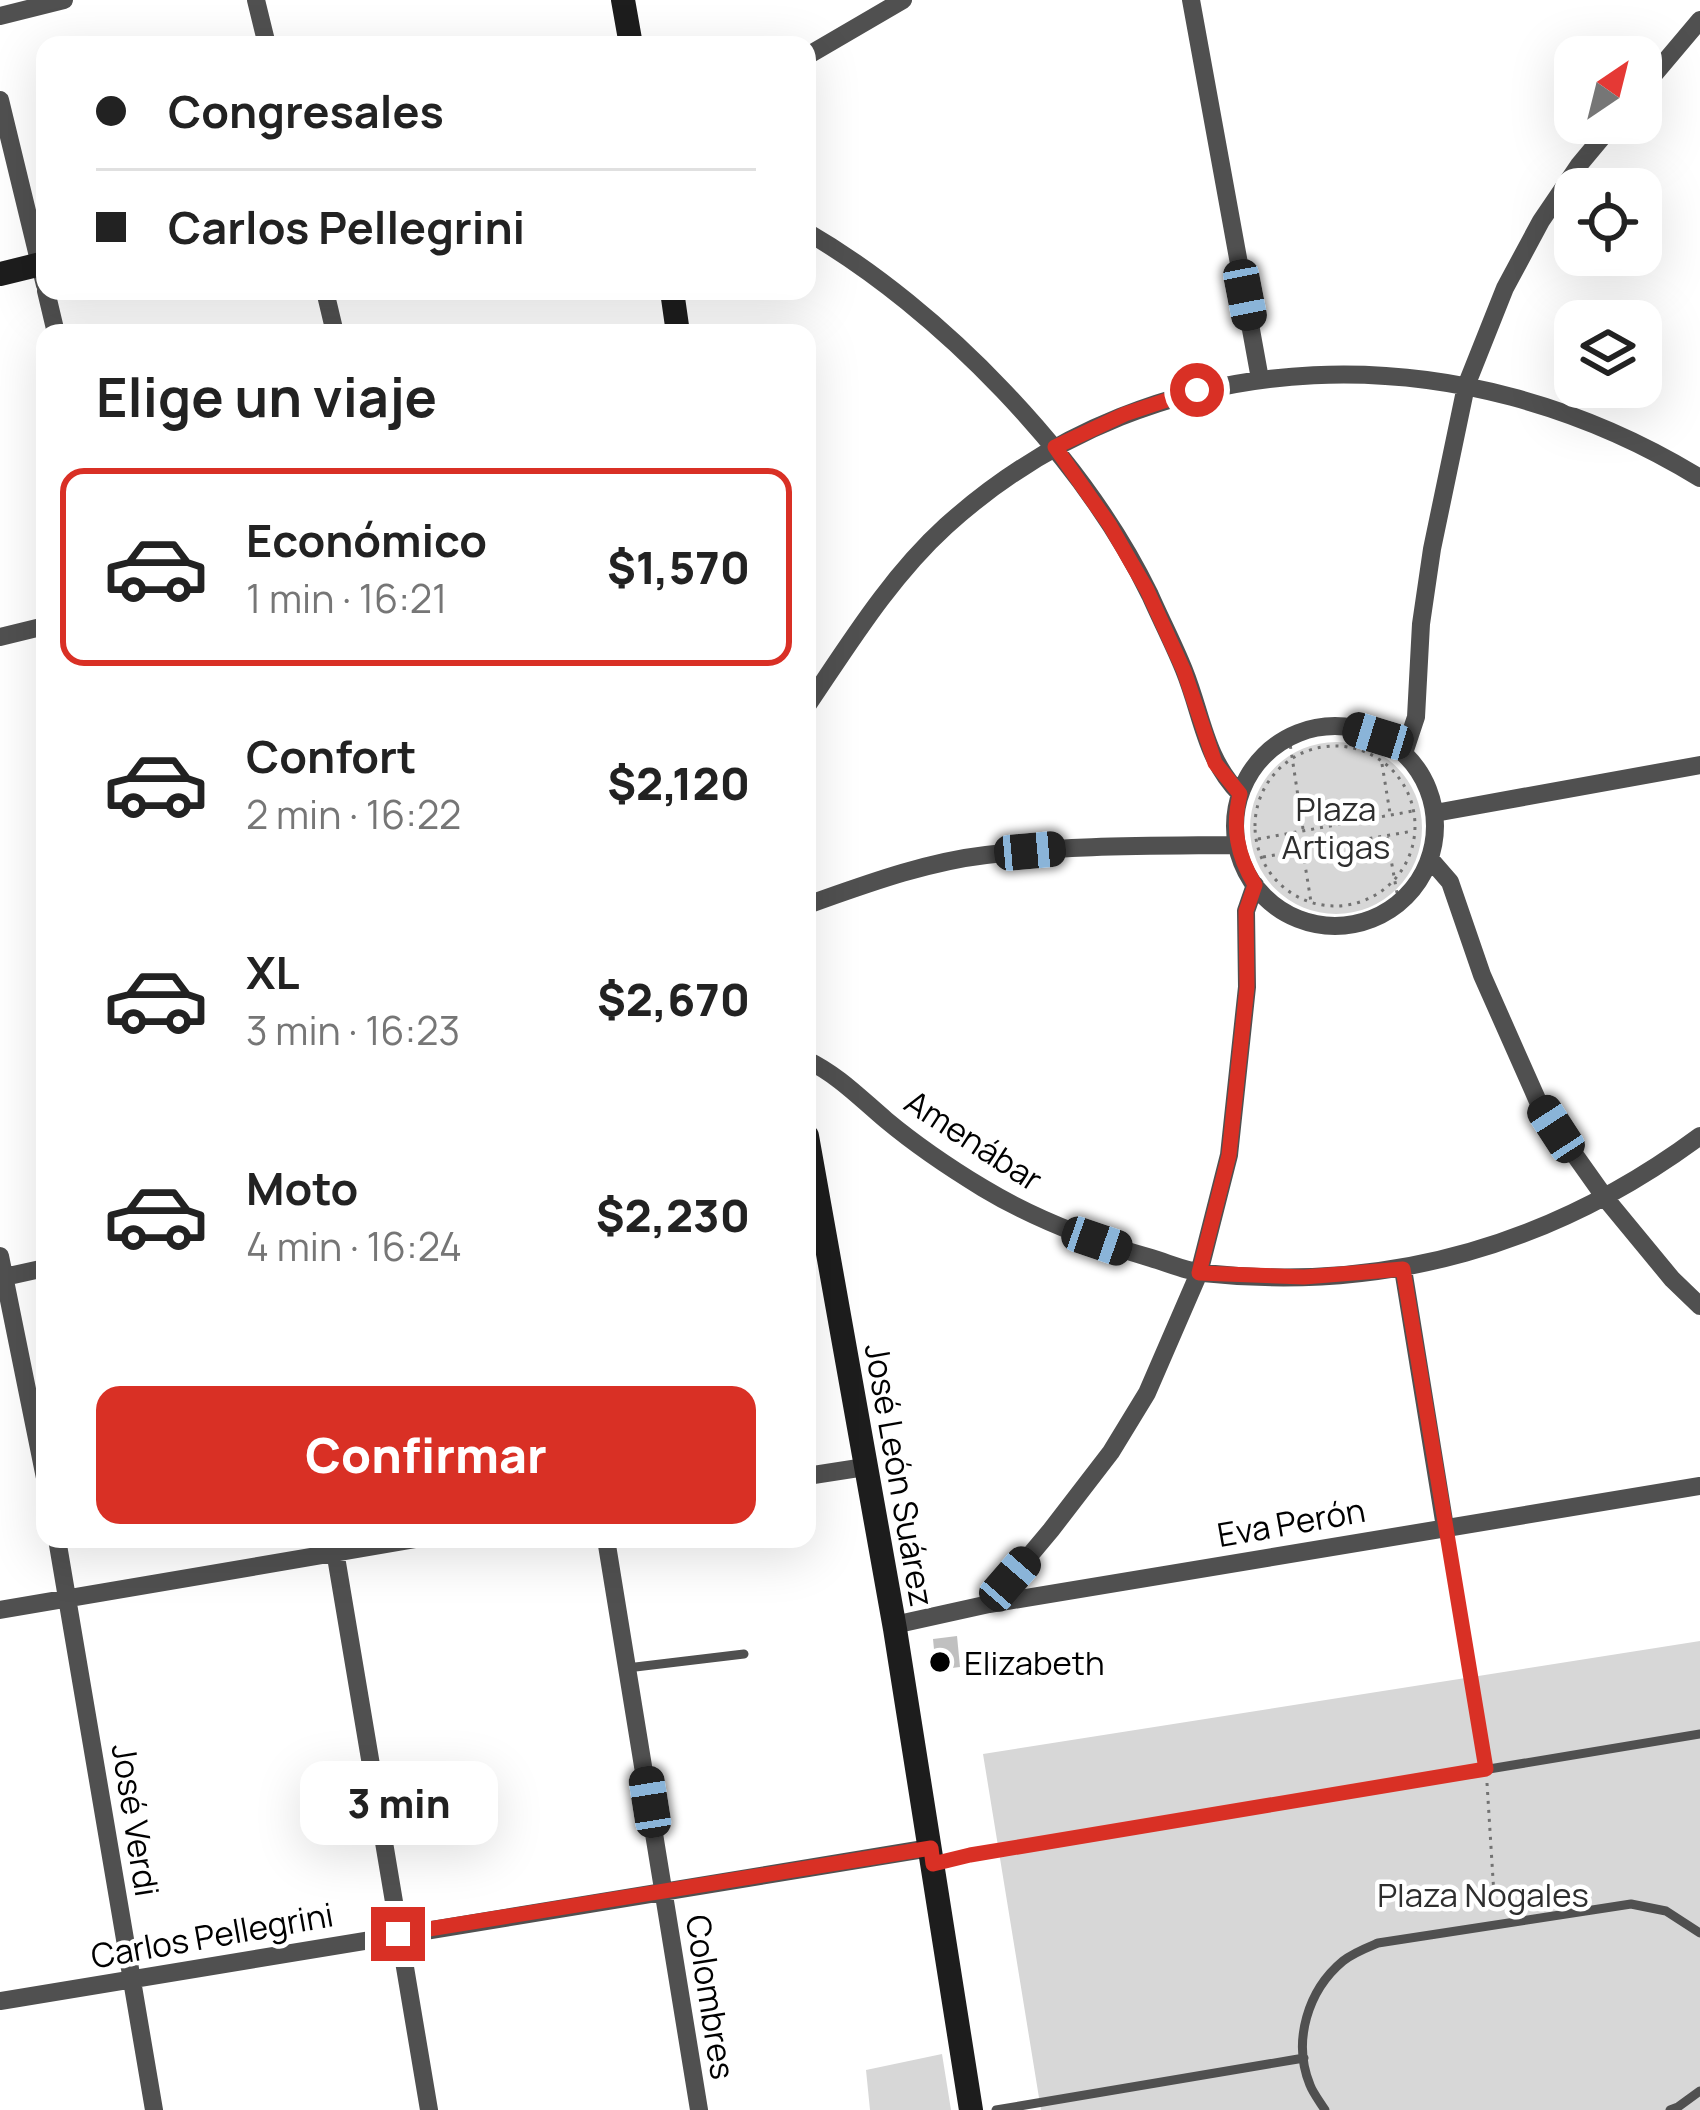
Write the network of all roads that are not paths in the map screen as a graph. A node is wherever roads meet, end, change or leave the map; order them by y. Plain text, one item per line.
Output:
1 (64, 0) edge
2 (256, 0) edge
3 (623, 0) edge
4 (903, 0) edge
5 (1191, 0) edge
6 (0, 16) edge
7 (1700, 20) edge
8 (265, 36) edge
9 (629, 36) edge
10 (816, 51) edge
11 (1662, 65) edge
12 (0, 100) edge
13 (1597, 144) edge
14 (816, 237) edge
15 (36, 244) edge
16 (0, 274) edge
17 (36, 276) edge
18 (1260, 379) junction
19 (1466, 386) junction
20 (1055, 447) junction
21 (1700, 478) edge
22 (36, 628) edge
23 (0, 637) edge
24 (816, 693) edge
25 (1404, 754) junction
26 (1700, 765) edge
27 (1240, 794) junction
28 (1435, 813) junction
29 (1246, 842) junction
30 (1430, 860) junction
31 (1255, 885) junction
32 (816, 902) edge
33 (816, 1065) edge
34 (835, 1075) junction
35 (816, 1078) edge
36 (1700, 1136) edge
37 (816, 1187) edge
38 (1606, 1198) junction
39 (0, 1256) edge
40 (1403, 1269) junction
41 (36, 1270) edge
42 (1199, 1273) junction
43 (3, 1278) edge
44 (1700, 1306) edge
45 (36, 1435) edge
46 (865, 1467) junction
47 (816, 1475) edge
48 (1700, 1486) edge
49 (1445, 1527) junction
50 (59, 1548) edge
51 (319, 1548) edge
52 (334, 1548) edge
53 (607, 1548) edge
54 (69, 1598) junction
55 (989, 1604) junction
56 (0, 1610) edge
57 (894, 1625) junction
58 (744, 1654) dead end
59 (627, 1669) junction
60 (1700, 1734) edge
61 (1486, 1769) junction
62 (932, 1856) junction
63 (664, 1892) junction
64 (1700, 1933) edge
65 (398, 1934) junction
66 (132, 1980) junction
67 (0, 2000) edge
68 (1304, 2058) junction
69 (1700, 2091) edge
70 (154, 2110) edge
71 (429, 2110) edge
72 (699, 2110) edge
73 (971, 2110) edge
74 (996, 2110) edge
75 (1324, 2110) edge
76 (1670, 2110) edge

1 - 6 street
2 - 8 street
3 - 9 street
4 - 10 street
5 - 18 street
7 - 11 street
12 - 15 street
13 - 19 street
14 - 20 street
16 - 17 street
18 - 19 street
18 - 20 street
19 - 21 street
19 - 25 street
20 - 24 street
20 - 27 street
22 - 23 street
25 - 27 street
25 - 28 street
26 - 28 street
27 - 29 street
28 - 30 street
29 - 31 street
29 - 32 street
30 - 31 street
30 - 38 street
31 - 42 street
33 - 34 street, Amenábar
34 - 35 street
34 - 42 street, Amenábar
36 - 38 street, Amenábar
37 - 46 street, José León Suárez
38 - 40 street, Amenábar
38 - 44 street
39 - 43 street
40 - 42 street, Amenábar
40 - 49 street
41 - 43 street
42 - 55 street
43 - 45 street
46 - 47 street
46 - 57 street, José León Suárez
48 - 49 street, Eva Perón
49 - 55 street, Eva Perón
49 - 61 lane
50 - 54 street, José Verdi
51 - 54 street
52 - 65 street
53 - 59 street, Colombres
54 - 56 street
54 - 66 street, José Verdi
55 - 57 street, Eva Perón
57 - 62 street, José León Suárez
58 - 59 lane
59 - 63 street, Colombres
60 - 61 lane, Carlos Pellegrini
61 - 62 lane, Carlos Pellegrini
62 - 63 street, Carlos Pellegrini
62 - 73 street, José León Suárez
63 - 65 street, Carlos Pellegrini
63 - 72 street, Colombres
64 - 68 lane
65 - 66 street, Carlos Pellegrini
65 - 71 street
66 - 67 street, Carlos Pellegrini
66 - 70 street, José Verdi
68 - 74 lane
68 - 75 lane
69 - 76 lane

